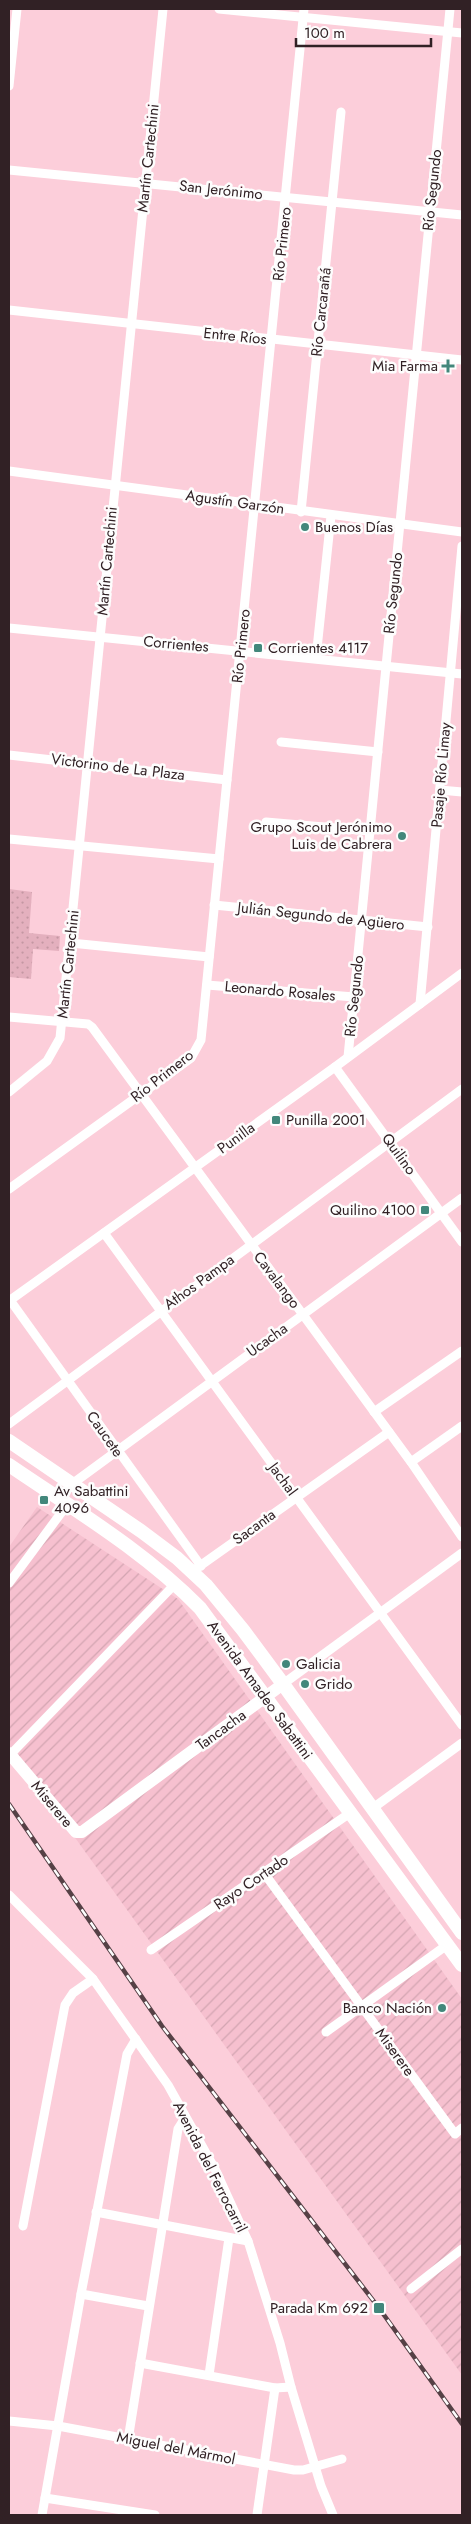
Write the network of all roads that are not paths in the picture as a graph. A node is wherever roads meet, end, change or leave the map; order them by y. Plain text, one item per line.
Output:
1 (17, 9) edge
2 (163, 9) edge
3 (219, 9) edge
4 (450, 9) edge
5 (304, 13) edge
6 (448, 32) junction
7 (462, 33) edge
8 (9, 86) edge
9 (341, 112) dead end
10 (9, 170) edge
11 (145, 183) junction
12 (286, 197) junction
13 (332, 202) junction
14 (430, 211) junction
15 (462, 214) edge
16 (9, 310) edge
17 (131, 324) junction
18 (272, 340) junction
19 (317, 344) junction
20 (416, 355) junction
21 (462, 360) edge
22 (9, 471) edge
23 (115, 484) junction
24 (255, 505) junction
25 (301, 512) junction
26 (331, 516) junction
27 (400, 524) junction
28 (462, 532) edge
29 (462, 546) edge
30 (9, 628) edge
31 (100, 637) junction
32 (240, 650) junction
33 (316, 658) junction
34 (386, 666) junction
35 (449, 672) junction
36 (462, 674) edge
37 (281, 742) dead end
38 (378, 752) junction
39 (9, 755) edge
40 (88, 764) junction
41 (227, 780) junction
42 (440, 790) junction
43 (462, 792) edge
44 (266, 822) dead end
45 (370, 831) junction
46 (9, 840) edge
47 (80, 846) junction
48 (219, 858) junction
49 (214, 905) junction
50 (361, 920) junction
51 (428, 927) junction
52 (70, 943) junction
53 (209, 957) junction
54 (462, 972) edge
55 (207, 985) junction
56 (354, 998) junction
57 (420, 1004) junction
58 (9, 1016) edge
59 (62, 1022) junction
60 (348, 1057) junction
61 (336, 1067) junction
62 (462, 1089) edge
63 (9, 1092) edge
64 (140, 1094) junction
65 (390, 1142) junction
66 (194, 1168) junction
67 (9, 1189) edge
68 (462, 1198) edge
69 (441, 1213) junction
70 (104, 1233) junction
71 (462, 1242) edge
72 (250, 1245) junction
73 (10, 1301) edge
74 (160, 1310) junction
75 (302, 1315) junction
76 (462, 1351) edge
77 (66, 1380) junction
78 (212, 1381) junction
79 (374, 1412) junction
80 (9, 1424) edge
81 (462, 1426) edge
82 (389, 1432) junction
83 (9, 1441) edge
84 (116, 1450) junction
85 (411, 1462) junction
86 (9, 1465) edge
87 (72, 1484) junction
88 (296, 1497) junction
89 (67, 1505) junction
90 (462, 1537) edge
91 (462, 1553) edge
92 (197, 1569) junction
93 (9, 1583) edge
94 (175, 1584) junction
95 (381, 1613) junction
96 (284, 1684) junction
97 (267, 1696) junction
98 (462, 1725) edge
99 (462, 1743) edge
100 (10, 1754) edge
101 (373, 1808) junction
102 (350, 1813) junction
103 (76, 1832) joint
104 (264, 1873) junction
105 (9, 1895) edge
106 (462, 1933) edge
107 (447, 1945) junction
108 (151, 1950) dead end
109 (462, 1965) edge
110 (93, 1979) junction
111 (361, 2006) junction
112 (326, 2032) dead end
113 (136, 2039) junction
114 (185, 2118) junction
115 (459, 2131) edge
116 (96, 2212) junction
117 (161, 2225) junction
118 (23, 2226) dead end
119 (229, 2238) junction
120 (248, 2241) junction
121 (462, 2249) edge
122 (411, 2289) dead end
123 (80, 2294) junction
124 (148, 2306) junction
125 (140, 2362) junction
126 (209, 2375) junction
127 (291, 2387) junction
128 (275, 2388) junction
129 (9, 2421) edge
130 (58, 2426) junction
131 (128, 2440) junction
132 (342, 2459) dead end
133 (264, 2465) junction
134 (315, 2467) junction
135 (45, 2498) junction
136 (108, 2512) edge
137 (42, 2515) edge
138 (155, 2515) edge
139 (257, 2515) edge
140 (333, 2515) edge

1 - 8 street
2 - 11 street, Martín Cartechini
3 - 5 street
4 - 6 street, Río Segundo
5 - 6 street
5 - 12 street, Río Primero
6 - 7 street
6 - 14 street, Río Segundo
9 - 13 street, Río Carcarañá
10 - 11 street, San Jerónimo
11 - 12 street, San Jerónimo
11 - 17 street, Martín Cartechini
12 - 13 street, San Jerónimo
12 - 18 street, Río Primero
13 - 14 street, San Jerónimo
13 - 19 street, Río Carcarañá
14 - 15 street, San Jerónimo
14 - 20 street, Río Segundo
16 - 17 street, Entre Ríos
17 - 18 street, Entre Ríos
17 - 23 street, Martín Cartechini
18 - 19 street, Entre Ríos
18 - 24 street, Río Primero
19 - 20 street, Entre Ríos
19 - 25 street, Río Carcarañá
20 - 21 street, Entre Ríos
20 - 27 street, Río Segundo
22 - 23 street, Agustín Garzón
23 - 24 street, Agustín Garzón
23 - 31 street, Martín Cartechini
24 - 25 street, Agustín Garzón
24 - 32 street, Río Primero
25 - 26 street, Agustín Garzón
26 - 27 street, Agustín Garzón
26 - 33 street
27 - 28 street, Agustín Garzón
27 - 34 street, Río Segundo
29 - 35 street, Pasaje Río Limay
30 - 31 street, Corrientes
31 - 32 street, Corrientes
31 - 40 street, Martín Cartechini
32 - 33 street, Corrientes
32 - 41 street, Río Primero
33 - 34 street, Corrientes
34 - 35 street, Corrientes
34 - 38 street, Río Segundo
35 - 36 street, Corrientes
35 - 42 street, Pasaje Río Limay
37 - 38 street
38 - 45 street, Río Segundo
39 - 40 street, Victorino de La Plaza
40 - 41 street, Victorino de La Plaza
40 - 47 street, Martín Cartechini
41 - 48 street, Río Primero
42 - 43 street
42 - 51 street, Pasaje Río Limay
44 - 45 street
45 - 50 street, Río Segundo
46 - 47 street
47 - 48 street
47 - 52 street, Martín Cartechini
48 - 49 street, Río Primero
49 - 50 street, Julián Segundo de Agüero
49 - 53 street, Río Primero
50 - 51 street, Julián Segundo de Agüero
50 - 56 street, Río Segundo
51 - 57 street, Pasaje Río Limay
52 - 53 street
52 - 59 street, Martín Cartechini
53 - 55 street, Río Primero
54 - 57 street, Punilla
55 - 56 street, Leonardo Rosales
55 - 64 street, Río Primero
56 - 60 street, Río Segundo
57 - 60 street, Punilla
58 - 59 street
59 - 63 street, Martín Cartechini
59 - 64 street, Cavalango
60 - 61 street, Punilla
61 - 65 street, Quilino
61 - 66 street, Punilla
62 - 65 street, Athos Pampa
64 - 66 street, Cavalango
64 - 67 street, Río Primero
65 - 69 street, Quilino
65 - 72 street, Athos Pampa
66 - 70 street, Punilla
66 - 72 street, Cavalango
68 - 69 street, Ucacha
69 - 71 street, Quilino
69 - 75 street, Ucacha
70 - 73 street, Punilla
70 - 74 street, Jachal
72 - 74 street, Athos Pampa
72 - 75 street, Cavalango
73 - 77 street, Caucete
74 - 77 street, Athos Pampa
74 - 78 street, Jachal
75 - 78 street, Ucacha
75 - 79 street, Cavalango
76 - 79 street
77 - 80 street, Athos Pampa
77 - 84 street, Caucete
78 - 84 street, Ucacha
78 - 88 street, Jachal
79 - 82 street, Cavalango
81 - 85 street
82 - 85 street, Cavalango
82 - 88 street, Sacanta
83 - 87 main road, Avenida Amadeo Sabattini
84 - 87 street, Ucacha
84 - 92 street, Caucete
85 - 90 street, Cavalango
86 - 89 main road, Avenida Amadeo Sabattini
87 - 92 main road, Avenida Amadeo Sabattini
88 - 92 street, Sacanta
88 - 95 street, Jachal
89 - 93 street
89 - 94 main road, Avenida Amadeo Sabattini
91 - 95 street, Tancacha
92 - 96 main road, Avenida Amadeo Sabattini
94 - 97 main road, Avenida Amadeo Sabattini
94 - 100 street
95 - 96 street, Tancacha
95 - 98 street, Jachal
96 - 97 street, Tancacha
96 - 101 main road, Avenida Amadeo Sabattini
97 - 102 main road, Avenida Amadeo Sabattini
97 - 103 street, Tancacha
99 - 101 street
100 - 103 street, Miserere
101 - 106 main road, Avenida Amadeo Sabattini
102 - 104 street, Rayo Cortado
102 - 107 main road, Avenida Amadeo Sabattini
104 - 108 street, Rayo Cortado
104 - 111 street, Miserere
105 - 110 street, Avenida del Ferrocarril
107 - 109 main road, Avenida Amadeo Sabattini
107 - 111 street
110 - 113 street, Avenida del Ferrocarril
110 - 118 street
111 - 112 street
111 - 115 street, Miserere
113 - 114 street, Avenida del Ferrocarril
113 - 116 street
114 - 117 street
114 - 120 street, Avenida del Ferrocarril
116 - 117 street
116 - 123 street
117 - 119 street
117 - 124 street
119 - 120 street
119 - 126 street
120 - 127 street, Avenida del Ferrocarril
121 - 122 street
123 - 124 street
123 - 130 street
124 - 125 street
125 - 126 street
125 - 131 street
126 - 128 street
127 - 128 street
127 - 134 street, Avenida del Ferrocarril
128 - 133 street
129 - 130 street, Miguel del Mármol
130 - 131 street, Miguel del Mármol
130 - 135 street
131 - 133 street, Miguel del Mármol
132 - 134 street, Miguel del Mármol
133 - 134 street, Miguel del Mármol
133 - 139 street
134 - 140 street, Avenida del Ferrocarril
135 - 136 street
135 - 137 street
136 - 138 street

